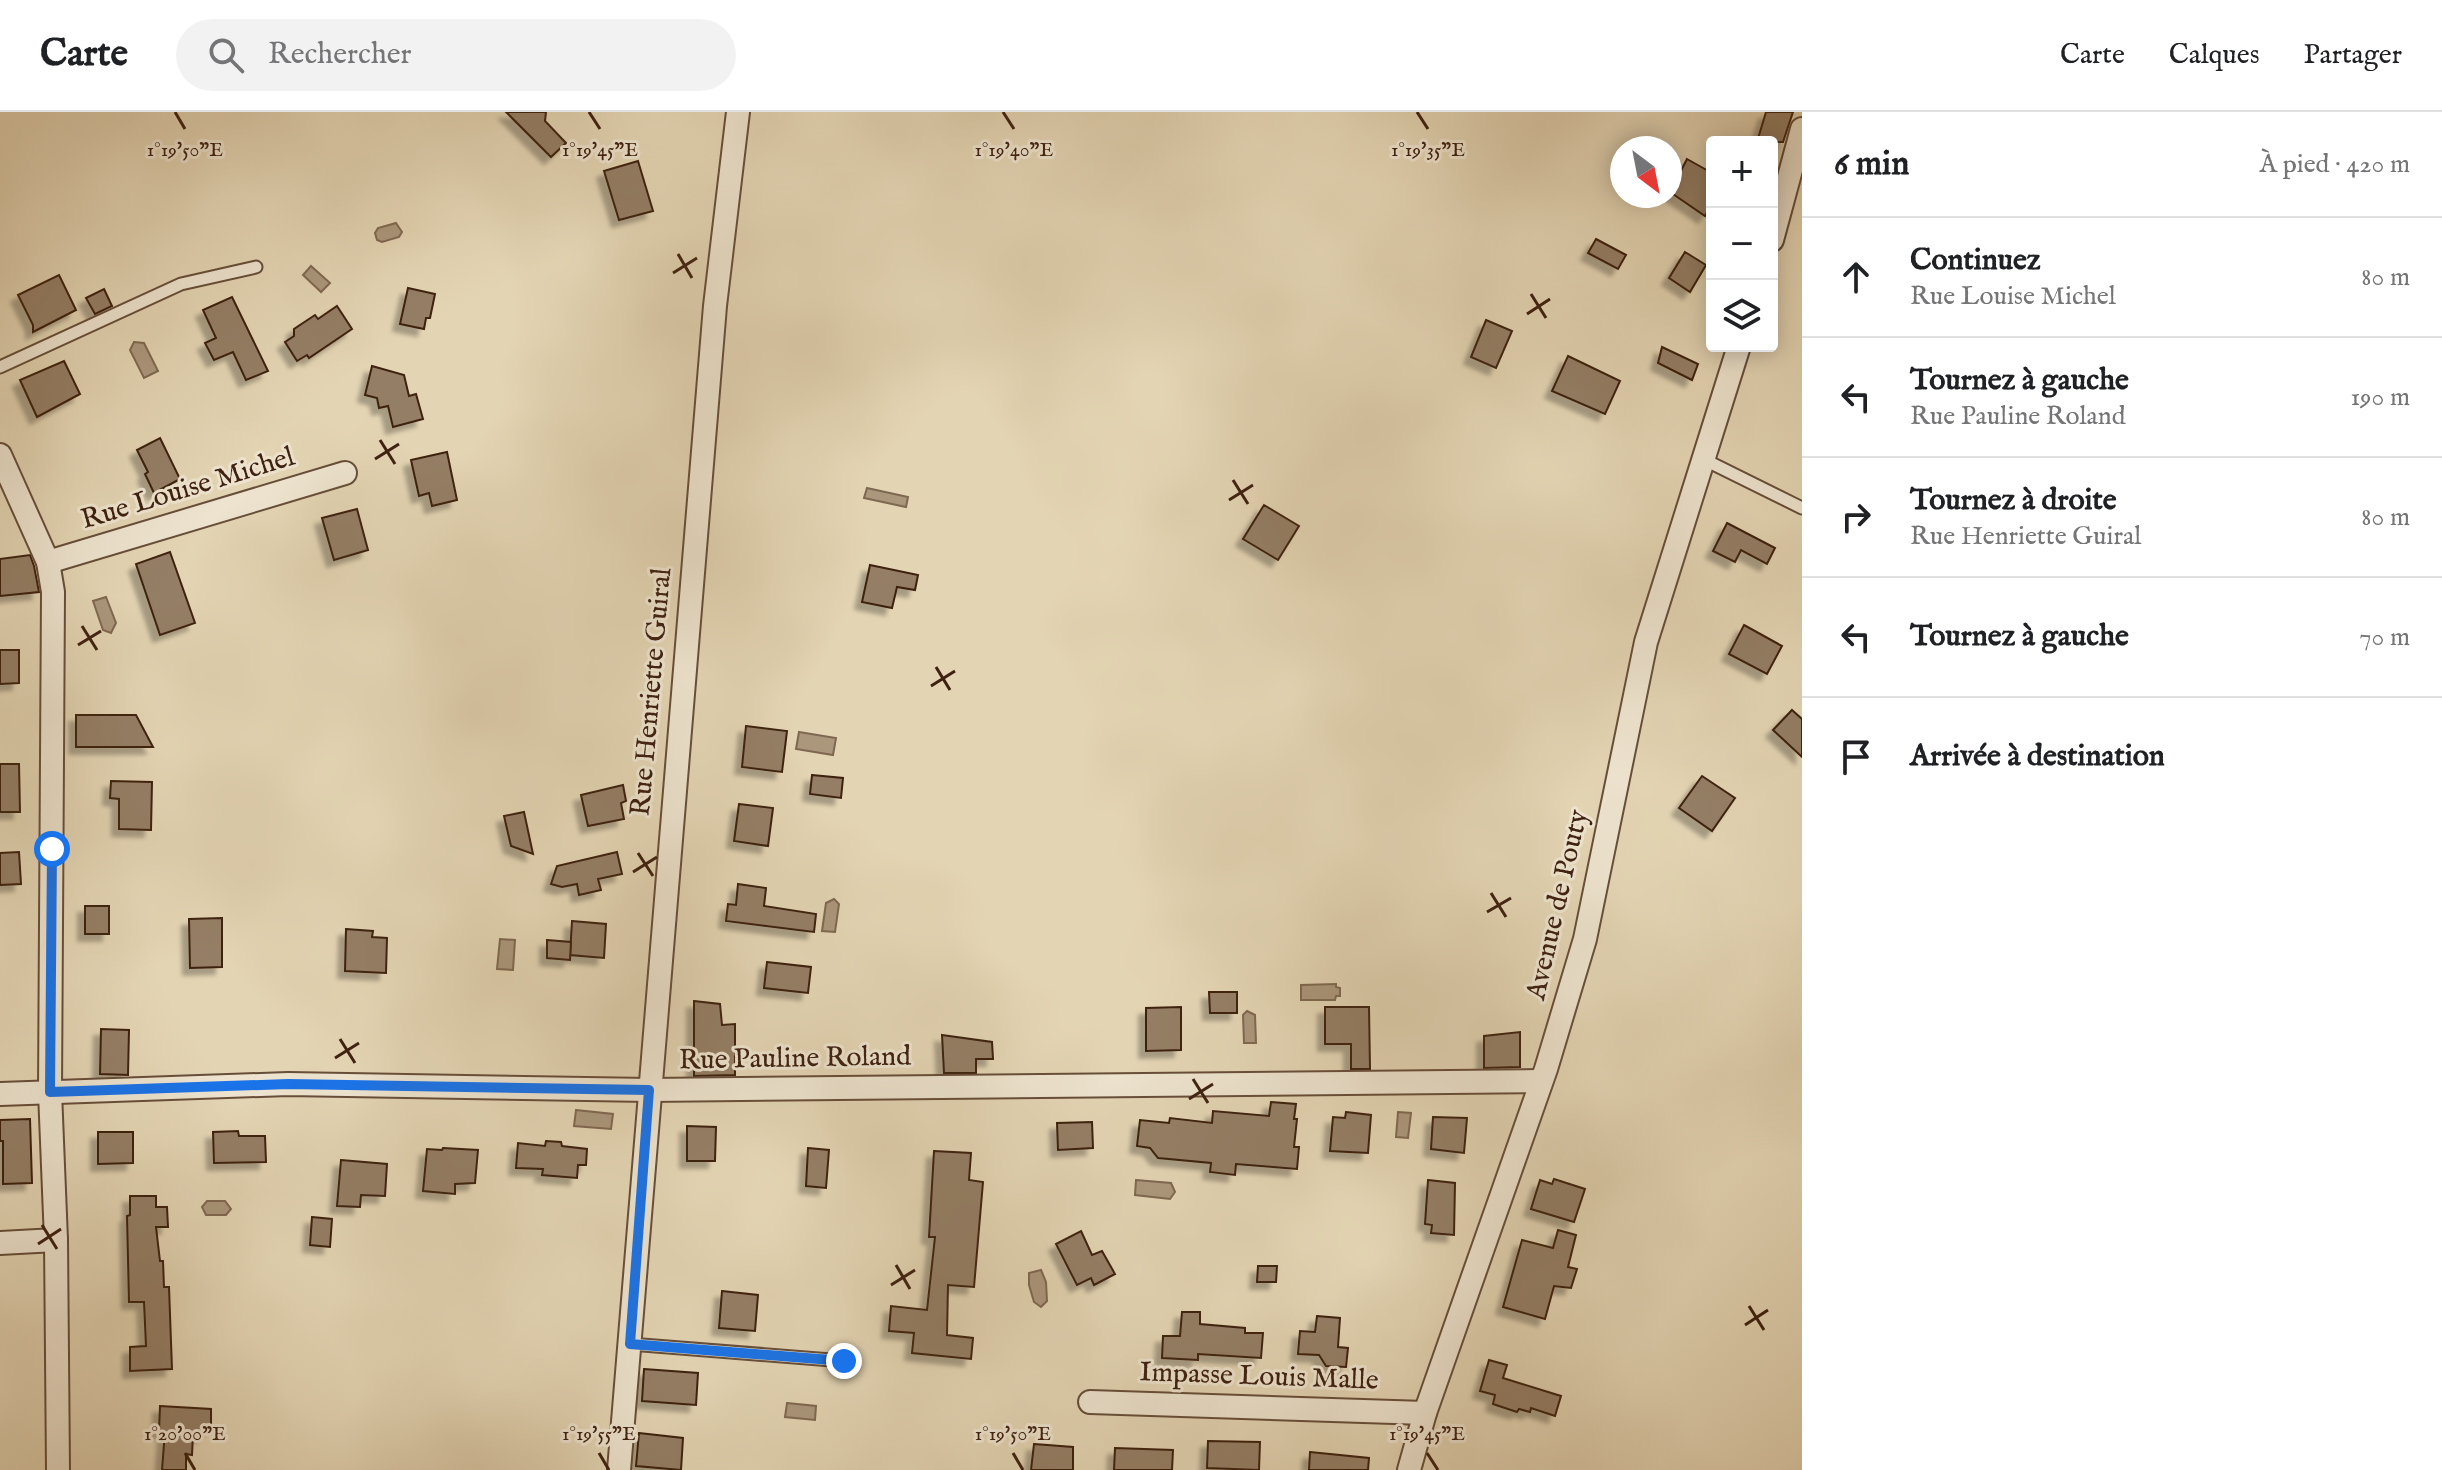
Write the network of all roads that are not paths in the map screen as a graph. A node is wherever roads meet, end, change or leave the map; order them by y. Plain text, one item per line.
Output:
1 (738, 112) edge
2 (1802, 129) edge
3 (1778, 218) edge
4 (256, 267) dead end
5 (1737, 352) edge
6 (0, 367) edge
7 (0, 455) edge
8 (1703, 459) junction
9 (345, 473) dead end
10 (1802, 508) edge
11 (48, 562) junction
12 (1541, 1081) junction
13 (649, 1090) junction
14 (50, 1092) junction
15 (0, 1094) edge
16 (56, 1240) junction
17 (0, 1243) edge
18 (630, 1344) junction
19 (844, 1361) dead end
20 (1090, 1402) dead end
21 (1425, 1413) junction
22 (58, 1470) edge
23 (619, 1470) edge
24 (1409, 1470) edge

1 - 13 street, Rue Henriette Guiral
2 - 3 street
4 - 6 lane
5 - 8 street, Avenue de Pouty
7 - 11 street
8 - 10 lane
8 - 12 street, Avenue de Pouty
9 - 11 street, Rue Louise Michel
11 - 14 street
12 - 13 street, Rue Pauline Roland
12 - 21 street, Avenue de Pouty
13 - 14 street, Rue Pauline Roland
13 - 18 street, Rue Henriette Guiral
14 - 15 street, Rue Pauline Roland
14 - 16 street
16 - 17 street
16 - 22 street
18 - 19 lane
18 - 23 street, Rue Henriette Guiral
20 - 21 street, Impasse Louis Malle
21 - 24 street, Avenue de Pouty

